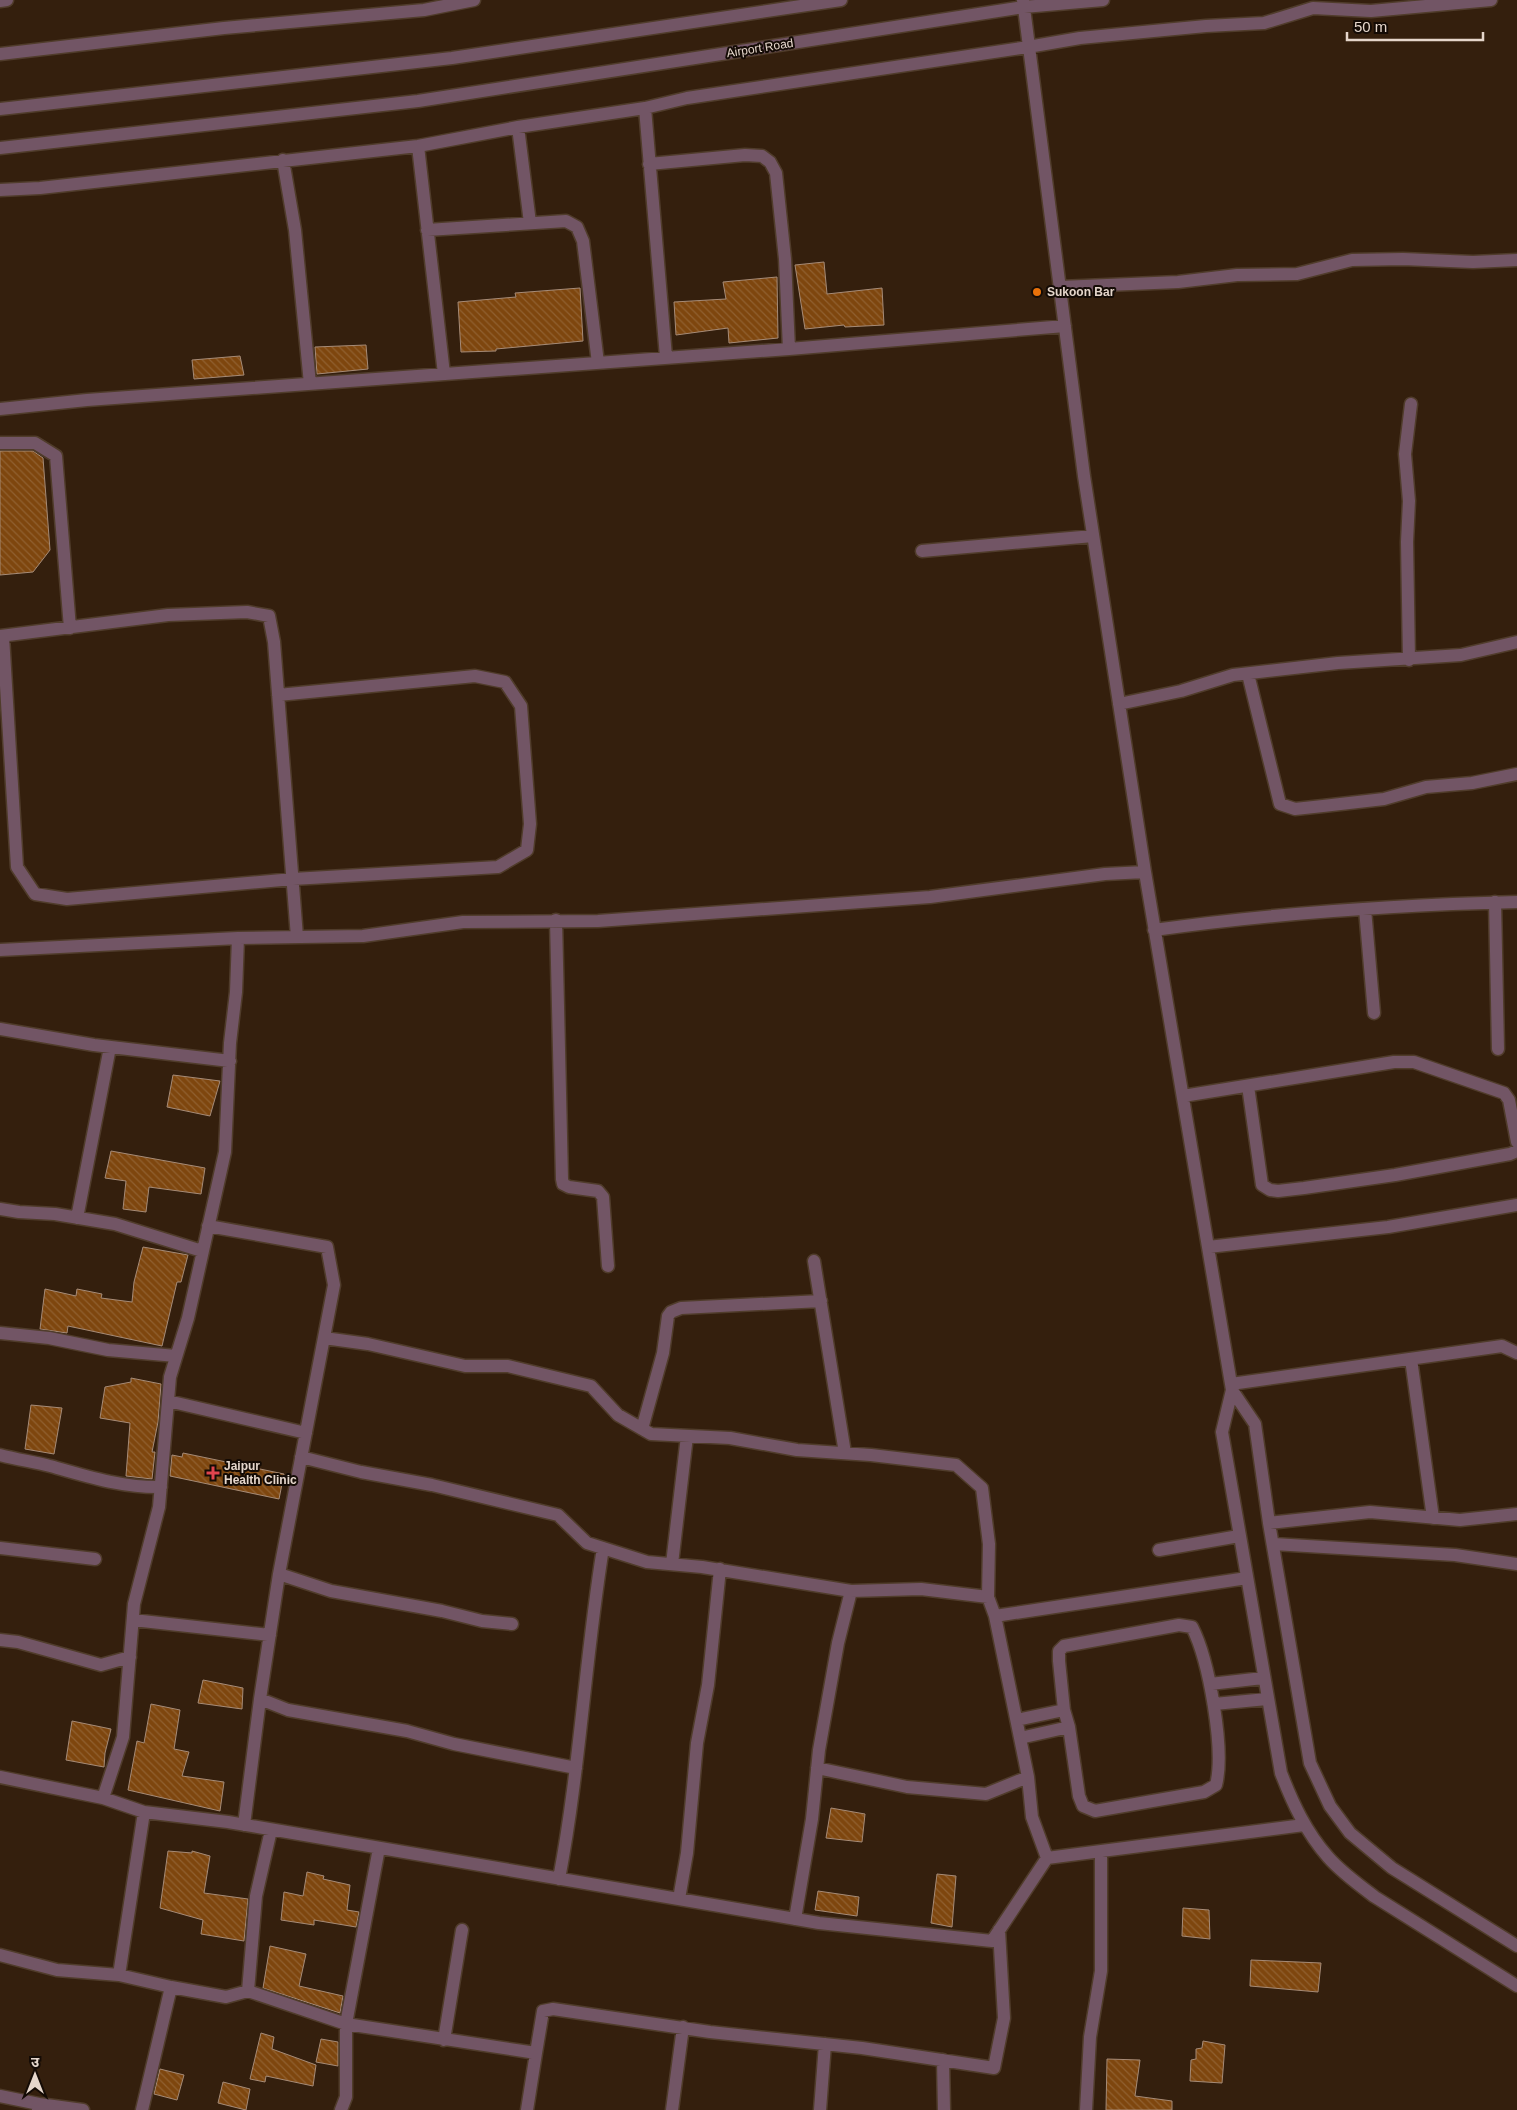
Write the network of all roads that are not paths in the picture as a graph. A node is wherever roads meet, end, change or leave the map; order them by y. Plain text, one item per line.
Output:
1 (7, 0) edge
2 (474, 0) edge
3 (841, 0) edge
4 (1103, 0) edge
5 (1491, 0) edge
6 (0, 1) edge
7 (1024, 4) edge
8 (1028, 47) junction
9 (0, 54) edge
10 (645, 108) junction
11 (0, 109) edge
12 (518, 127) junction
13 (418, 146) junction
14 (0, 148) edge
15 (283, 160) junction
16 (650, 164) junction
17 (0, 190) edge
18 (530, 223) junction
19 (427, 230) junction
20 (1517, 260) edge
21 (1060, 287) junction
22 (1065, 326) junction
23 (789, 349) junction
24 (666, 358) junction
25 (598, 363) junction
26 (444, 374) junction
27 (310, 384) junction
28 (1411, 404) dead end
29 (0, 408) edge
30 (0, 443) edge
31 (1093, 536) junction
32 (922, 550) dead end
33 (70, 628) junction
34 (2, 636) edge
35 (1517, 642) edge
36 (1409, 660) junction
37 (1248, 674) junction
38 (278, 695) junction
39 (1119, 704) junction
40 (1517, 774) edge
41 (1145, 872) junction
42 (293, 879) junction
43 (1494, 902) junction
44 (1517, 902) edge
45 (1364, 909) junction
46 (556, 920) junction
47 (1154, 930) junction
48 (297, 937) junction
49 (238, 938) junction
50 (0, 950) edge
51 (1374, 1013) dead end
52 (0, 1029) edge
53 (110, 1047) junction
54 (1498, 1048) dead end
55 (230, 1061) junction
56 (1248, 1086) junction
57 (1183, 1096) junction
58 (1517, 1142) edge
59 (1517, 1151) edge
60 (1517, 1205) edge
61 (0, 1209) edge
62 (77, 1218) junction
63 (208, 1226) junction
64 (1208, 1247) junction
65 (202, 1251) junction
66 (814, 1261) dead end
67 (608, 1266) dead end
68 (821, 1301) junction
69 (0, 1333) edge
70 (324, 1338) junction
71 (1517, 1353) edge
72 (176, 1356) junction
73 (1411, 1359) junction
74 (1232, 1387) junction
75 (168, 1401) junction
76 (642, 1429) junction
77 (306, 1433) junction
78 (687, 1436) junction
79 (845, 1453) junction
80 (0, 1455) edge
81 (301, 1457) junction
82 (161, 1487) junction
83 (1517, 1514) edge
84 (1433, 1518) junction
85 (1269, 1523) junction
86 (1238, 1536) junction
87 (1274, 1544) junction
88 (0, 1548) edge
89 (603, 1548) junction
90 (1159, 1550) dead end
91 (95, 1559) dead end
92 (672, 1564) junction
93 (1517, 1564) edge
94 (720, 1569) junction
95 (279, 1574) junction
96 (1247, 1578) junction
97 (851, 1591) junction
98 (988, 1597) junction
99 (995, 1616) junction
100 (133, 1620) junction
101 (512, 1624) dead end
102 (270, 1635) junction
103 (0, 1640) edge
104 (130, 1657) junction
105 (1263, 1678) junction
106 (1210, 1684) junction
107 (260, 1699) junction
108 (1267, 1699) junction
109 (1214, 1704) junction
110 (1064, 1710) junction
111 (1017, 1720) junction
112 (1069, 1727) junction
113 (1020, 1738) junction
114 (576, 1768) junction
115 (817, 1768) junction
116 (0, 1777) edge
117 (1028, 1778) junction
118 (103, 1798) junction
119 (144, 1812) junction
120 (244, 1825) junction
121 (1304, 1825) junction
122 (271, 1830) junction
123 (379, 1848) junction
124 (1101, 1852) junction
125 (1047, 1858) junction
126 (559, 1879) junction
127 (679, 1899) junction
128 (795, 1919) junction
129 (462, 1930) dead end
130 (999, 1930) junction
131 (1517, 1946) edge
132 (0, 1955) edge
133 (119, 1975) junction
134 (1517, 1986) edge
135 (171, 1987) junction
136 (248, 1991) junction
137 (346, 2024) junction
138 (684, 2027) junction
139 (444, 2040) junction
140 (825, 2044) junction
141 (536, 2053) junction
142 (943, 2060) junction
143 (0, 2096) edge
144 (39, 2107) edge
145 (83, 2110) edge
146 (142, 2110) edge
147 (341, 2110) edge
148 (527, 2110) edge
149 (672, 2110) edge
150 (820, 2110) edge
151 (944, 2110) edge
152 (1086, 2110) edge

1 - 6 street
2 - 9 street
3 - 11 street
4 - 7 street, Airport Road
5 - 8 street
7 - 8 street
7 - 14 street, Airport Road
8 - 10 street
8 - 21 street
10 - 12 street
10 - 16 street
12 - 13 street
12 - 18 street
13 - 15 street
13 - 19 street
15 - 17 street
15 - 27 street
16 - 23 street
16 - 24 street
18 - 19 street
18 - 25 street
19 - 26 street
20 - 21 street
21 - 22 street
22 - 23 street
22 - 31 street
23 - 24 street
24 - 25 street
25 - 26 street
26 - 27 street
27 - 29 street
28 - 36 street
30 - 33 street
31 - 32 street
31 - 39 street
33 - 34 street
33 - 38 street
34 - 42 street
35 - 36 street
36 - 37 street
37 - 39 street
37 - 40 street
38 - 42 street
38 - 42 street
39 - 41 street
41 - 46 street
41 - 47 street
42 - 48 street
43 - 44 street
43 - 45 street
43 - 54 street
45 - 47 street
45 - 51 street
46 - 48 street
46 - 67 street
47 - 57 street
48 - 49 street
49 - 50 street
49 - 55 street
52 - 53 street
53 - 55 street
53 - 62 street
55 - 63 street
56 - 57 street
56 - 58 street
56 - 59 street
57 - 64 street
60 - 64 street
61 - 62 street
62 - 65 street
63 - 65 street
63 - 70 street
64 - 74 street
65 - 72 street
66 - 68 street
68 - 76 street
68 - 79 street
69 - 72 street
70 - 76 street
70 - 77 street
71 - 73 street
72 - 75 street
73 - 74 street
73 - 84 street
74 - 85 street
74 - 86 street
75 - 77 street
75 - 82 street
76 - 78 street
77 - 81 street
78 - 79 street
78 - 92 street
79 - 98 street
80 - 82 street
81 - 89 street
81 - 95 street
82 - 100 street
83 - 84 street
84 - 85 street
85 - 87 street
86 - 90 street
86 - 96 street
87 - 93 street
87 - 131 street
88 - 91 street
89 - 92 street
89 - 114 street
92 - 94 street
94 - 97 street
94 - 127 street
95 - 101 street
95 - 102 street
96 - 99 street
96 - 105 street
97 - 98 street
97 - 115 street
98 - 99 street
99 - 111 street
100 - 102 street
100 - 104 street
102 - 107 street
103 - 104 street
104 - 118 street
105 - 106 street
105 - 108 street
106 - 109 street
106 - 110 street
107 - 114 street
107 - 120 street
108 - 109 street
108 - 121 street
109 - 112 street
110 - 111 street
110 - 112 street
111 - 113 street
112 - 113 street
113 - 117 street
114 - 126 street
115 - 117 street
115 - 128 street
116 - 118 street
117 - 125 street
118 - 119 street
119 - 120 street
119 - 133 street
120 - 122 street
121 - 124 street
121 - 134 street
122 - 123 street
122 - 136 street
123 - 126 street
123 - 137 street
124 - 125 street
124 - 152 street
125 - 130 street
126 - 127 street
127 - 128 street
128 - 130 street
129 - 139 street
130 - 142 street
132 - 133 street
133 - 135 street
135 - 136 street
135 - 146 street
136 - 137 street
137 - 139 street
137 - 147 street
138 - 140 street
138 - 141 street
138 - 149 street
139 - 141 street
140 - 142 street
140 - 150 street
141 - 148 street
142 - 151 street
143 - 144 street
144 - 145 street

